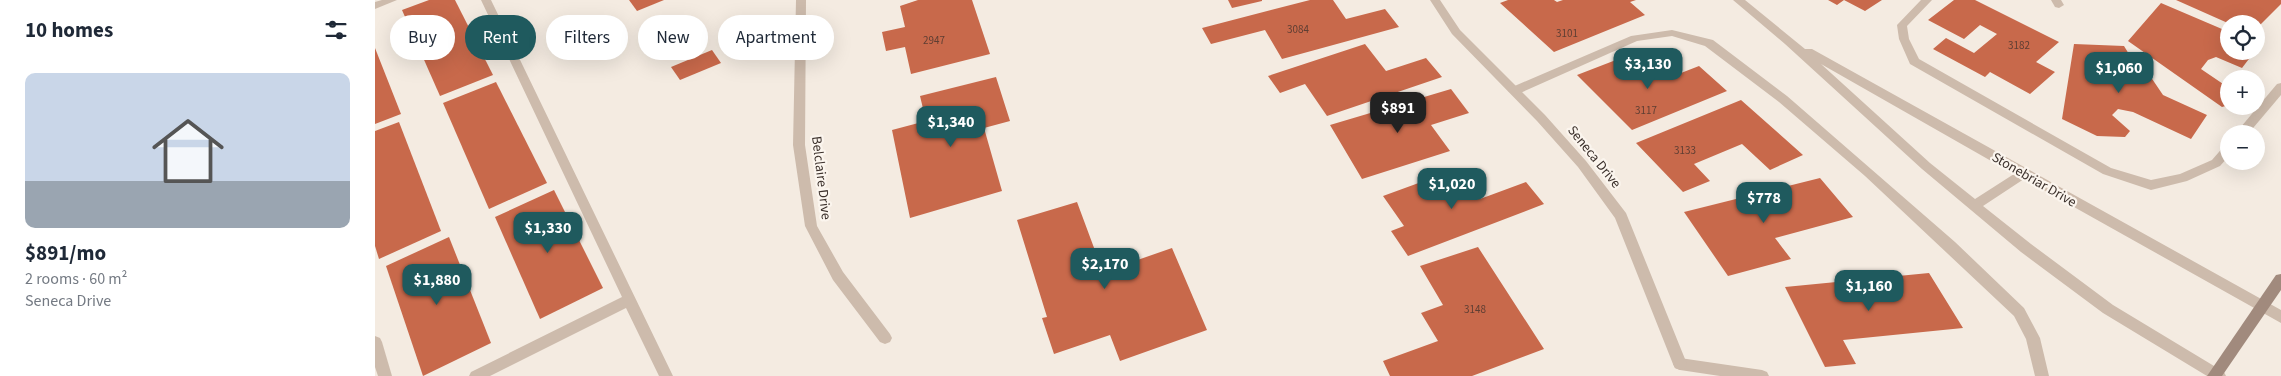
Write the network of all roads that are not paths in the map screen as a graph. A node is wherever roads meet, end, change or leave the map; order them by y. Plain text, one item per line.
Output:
1 (392, 0) edge
2 (487, 0) edge
3 (801, 0) edge
4 (1435, 0) edge
5 (1738, 0) edge
6 (1927, 0) edge
7 (375, 6) edge
8 (1789, 41) junction
9 (2281, 87) edge
10 (1514, 91) junction
11 (2249, 125) edge
12 (2220, 158) edge
13 (2023, 174) junction
14 (1973, 206) junction
15 (2281, 279) edge
16 (629, 300) junction
17 (2261, 307) junction
18 (2281, 318) edge
19 (885, 338) dead end
20 (375, 342) edge
21 (2216, 375) edge
22 (385, 376) edge
23 (476, 376) edge
24 (666, 376) edge
25 (1762, 376) edge
26 (2042, 376) edge

1 - 7 street
2 - 16 street
3 - 19 street, Belclaire Drive
4 - 10 street, Seneca Drive
5 - 8 street, Stonebriar Drive
6 - 12 street
8 - 13 street, Stonebriar Drive
8 - 14 street, Stonebriar Drive
9 - 11 street
10 - 25 street, Seneca Drive
10 - 26 street
13 - 14 street
13 - 17 street, Stonebriar Drive
14 - 21 street, Stonebriar Drive
15 - 17 main road
16 - 23 street
16 - 24 street
17 - 18 street, Stonebriar Drive
17 - 21 main road
20 - 22 street

